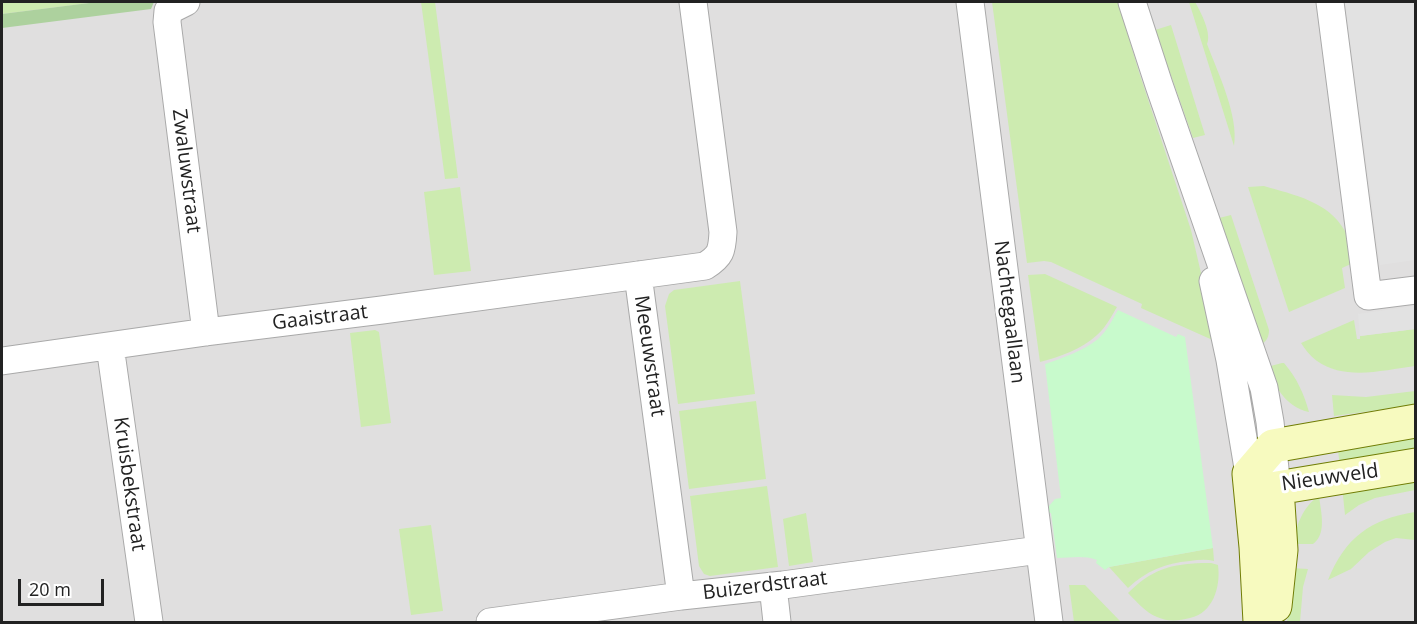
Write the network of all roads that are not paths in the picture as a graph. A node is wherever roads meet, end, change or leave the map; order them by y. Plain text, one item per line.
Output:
1 (693, 2) edge
2 (970, 2) edge
3 (1132, 2) edge
4 (1330, 2) edge
5 (177, 6) edge
6 (1190, 175) junction
7 (638, 275) junction
8 (1416, 290) edge
9 (206, 332) junction
10 (110, 346) junction
11 (2, 361) edge
12 (1416, 422) edge
13 (1273, 446) junction
14 (1416, 465) edge
15 (1263, 481) junction
16 (1039, 550) junction
17 (773, 586) junction
18 (681, 596) junction
19 (148, 622) edge
20 (490, 622) edge
21 (777, 622) edge
22 (1049, 622) edge
23 (1260, 622) edge
24 (1274, 622) edge

1 - 7 street, Meeuwstraat
2 - 16 street, Nachtegaallaan
3 - 6 street
4 - 8 street
5 - 9 street, Zwaluwstraat
6 - 13 street
6 - 15 street
7 - 9 street, Gaaistraat
7 - 18 street, Meeuwstraat
9 - 10 street, Gaaistraat
10 - 11 street, Gaaistraat
10 - 19 street, Kruisbekstraat
12 - 13 street, Nieuwveld
13 - 15 street, Nieuwveld
14 - 15 street, Nieuwveld
15 - 23 street
15 - 24 street
16 - 17 street, Buizerdstraat
16 - 22 street, Nachtegaallaan
17 - 18 street, Buizerdstraat
17 - 21 street
18 - 20 street, Buizerdstraat

